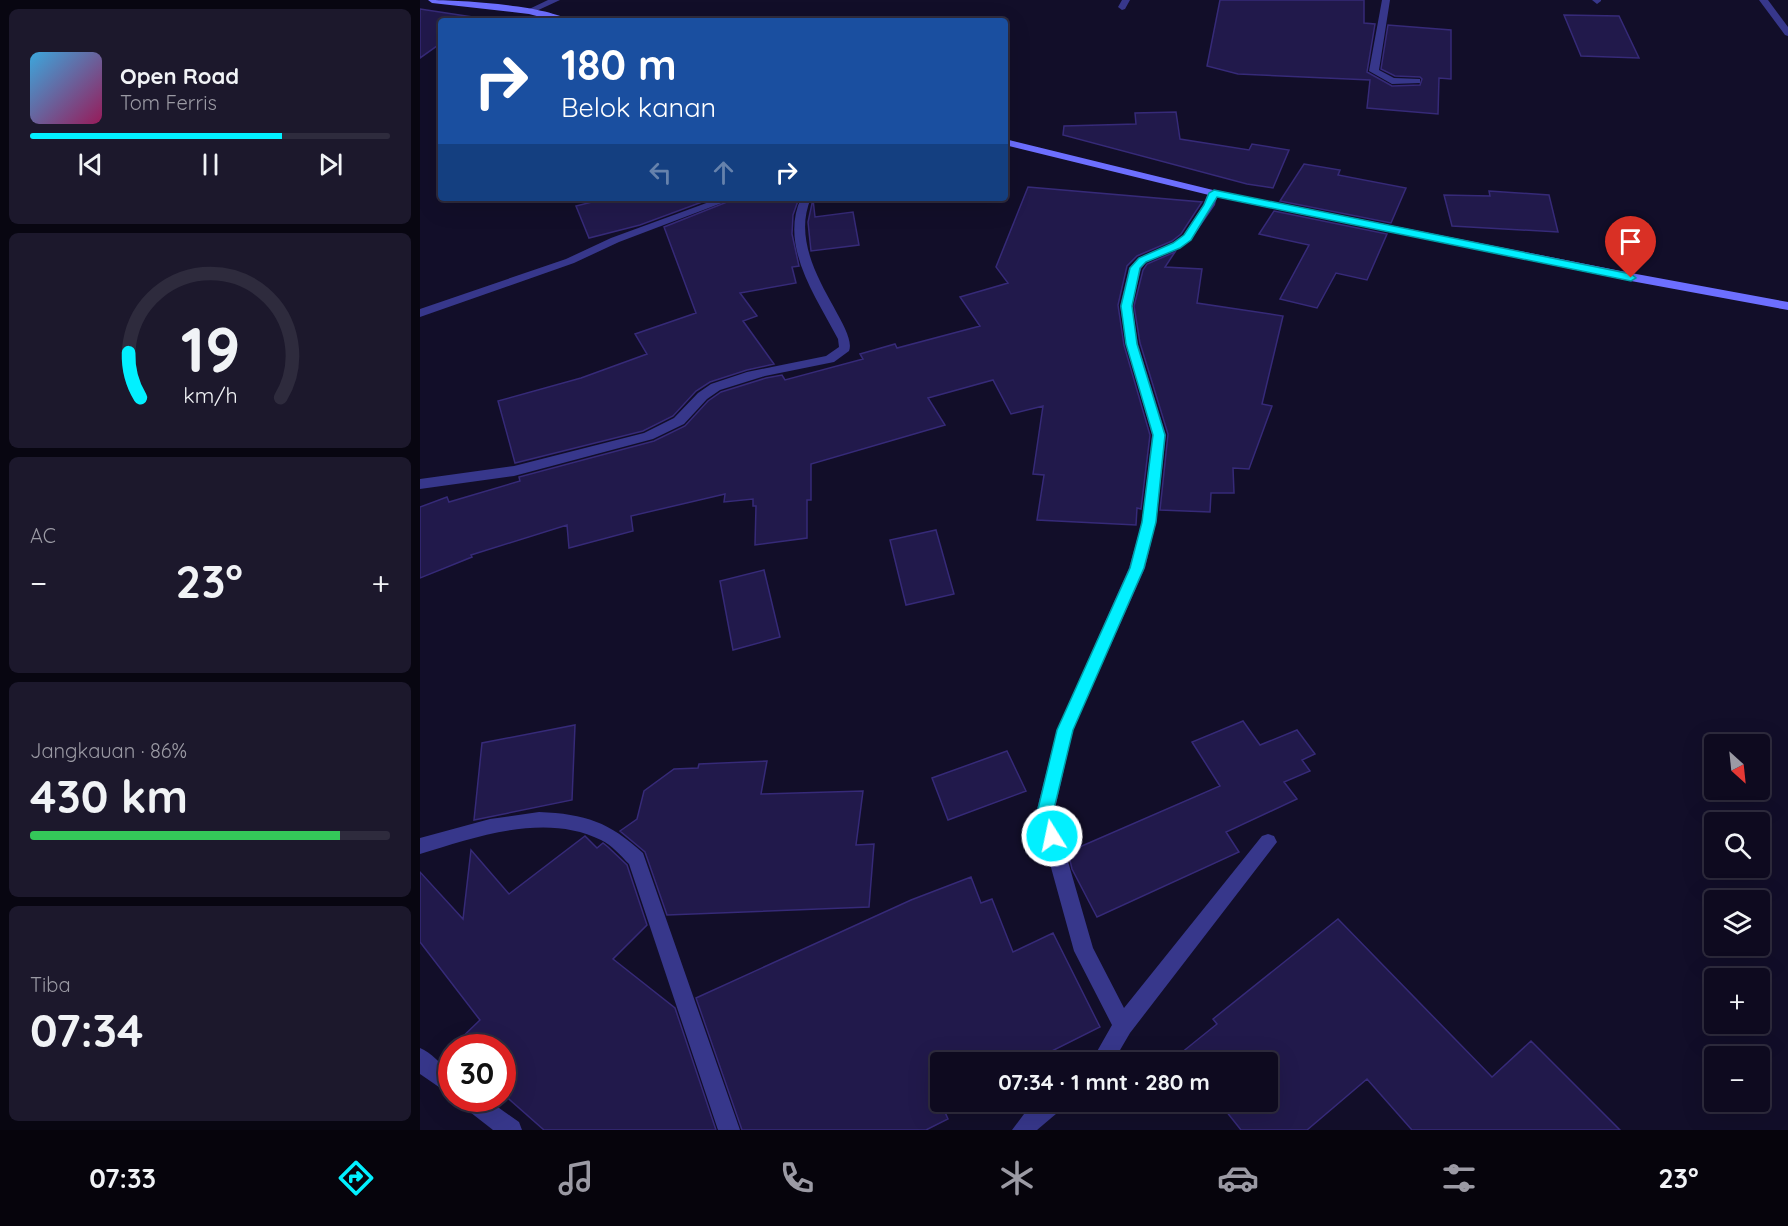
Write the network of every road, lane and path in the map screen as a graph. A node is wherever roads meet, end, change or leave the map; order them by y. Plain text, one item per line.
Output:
1 (432, 0) edge
2 (556, 0) edge
3 (1386, 0) edge
4 (1763, 0) edge
5 (529, 11) junction
6 (555, 18) edge
7 (1788, 33) edge
8 (1417, 81) dead end
9 (1008, 143) edge
10 (1214, 193) junction
11 (722, 201) edge
12 (805, 201) edge
13 (1788, 306) edge
14 (420, 313) edge
15 (420, 484) edge
16 (1268, 842) dead end
17 (420, 846) edge
18 (1123, 1026) junction
19 (1107, 1052) edge
20 (420, 1058) edge
21 (438, 1075) edge
22 (487, 1112) edge
23 (1041, 1112) edge
24 (511, 1130) edge
25 (729, 1130) edge
26 (1023, 1130) edge

1 - 5 street
2 - 5 street
3 - 8 street
4 - 7 street
5 - 6 street
9 - 10 street
10 - 13 street
10 - 18 street
11 - 14 street
12 - 15 street
16 - 18 street
17 - 25 street
18 - 19 street
20 - 21 street
22 - 24 street
23 - 26 street

